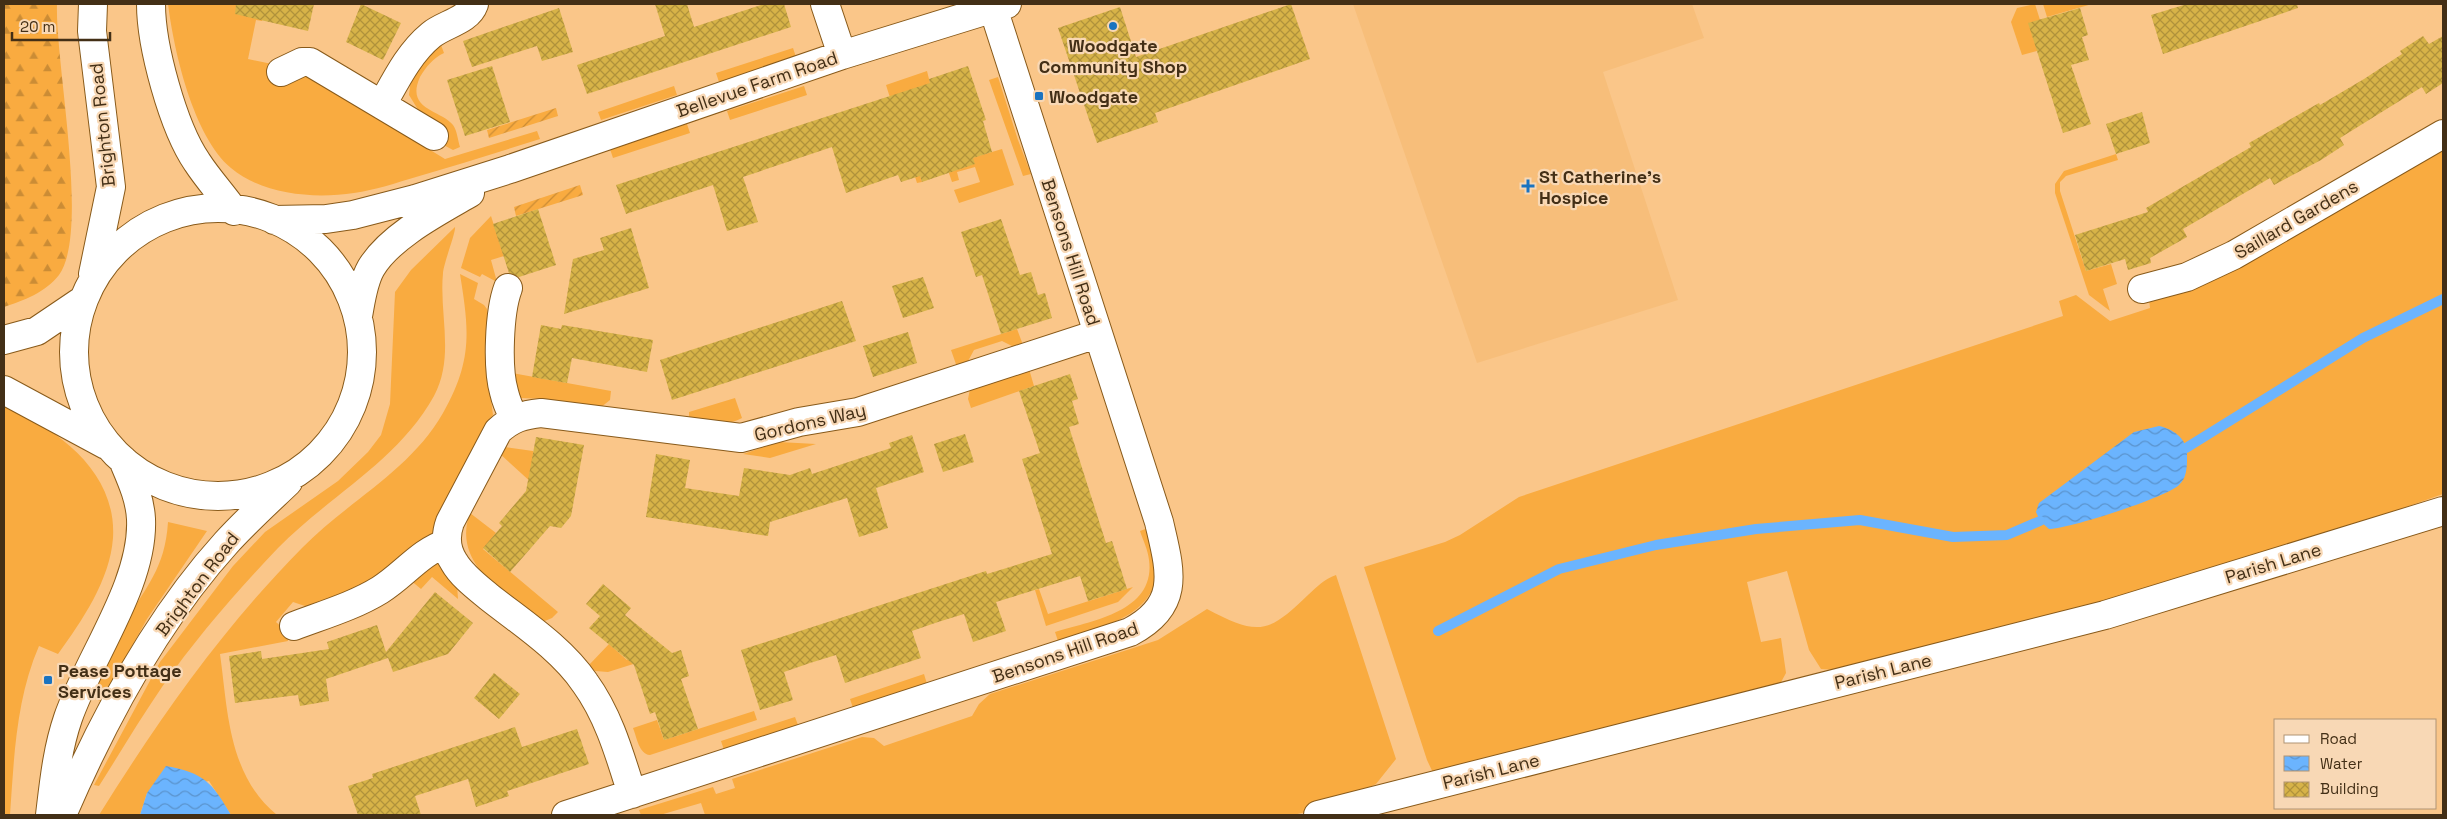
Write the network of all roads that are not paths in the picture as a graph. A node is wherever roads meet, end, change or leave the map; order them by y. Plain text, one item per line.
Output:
1 (93, 4) edge
2 (151, 4) edge
3 (474, 4) edge
4 (825, 4) edge
5 (1000, 6) edge
6 (842, 55) junction
7 (281, 72) dead end
8 (382, 105) junction
9 (2443, 134) edge
10 (434, 136) dead end
11 (510, 169) junction
12 (234, 211) junction
13 (273, 220) junction
14 (93, 275) junction
15 (508, 288) dead end
16 (2142, 289) dead end
17 (80, 302) junction
18 (358, 316) junction
19 (1097, 334) junction
20 (4, 340) edge
21 (4, 390) edge
22 (514, 418) junction
23 (117, 454) junction
24 (297, 474) junction
25 (2443, 510) edge
26 (447, 543) junction
27 (294, 626) dead end
28 (632, 794) junction
29 (50, 815) edge
30 (62, 815) edge
31 (566, 815) edge
32 (1318, 815) edge

1 - 14 street, Brighton Road
2 - 12 street
3 - 8 street
4 - 6 street
5 - 6 street, Bellevue Farm Road
5 - 19 street, Bensons Hill Road
6 - 11 street, Bellevue Farm Road
7 - 8 street
8 - 10 street
9 - 16 street, Saillard Gardens
11 - 13 street, Bellevue Farm Road
11 - 18 street, Bellevue Farm Road
12 - 13 street
12 - 14 street
13 - 18 street
14 - 17 street
15 - 22 street
17 - 20 street
17 - 23 street
18 - 24 street
19 - 22 street, Gordons Way
19 - 28 street, Bensons Hill Road
21 - 23 street
22 - 26 street
23 - 24 street
23 - 29 street
24 - 30 street, Brighton Road
25 - 32 street, Parish Lane
26 - 27 street
26 - 28 street
28 - 31 street, Bensons Hill Road

